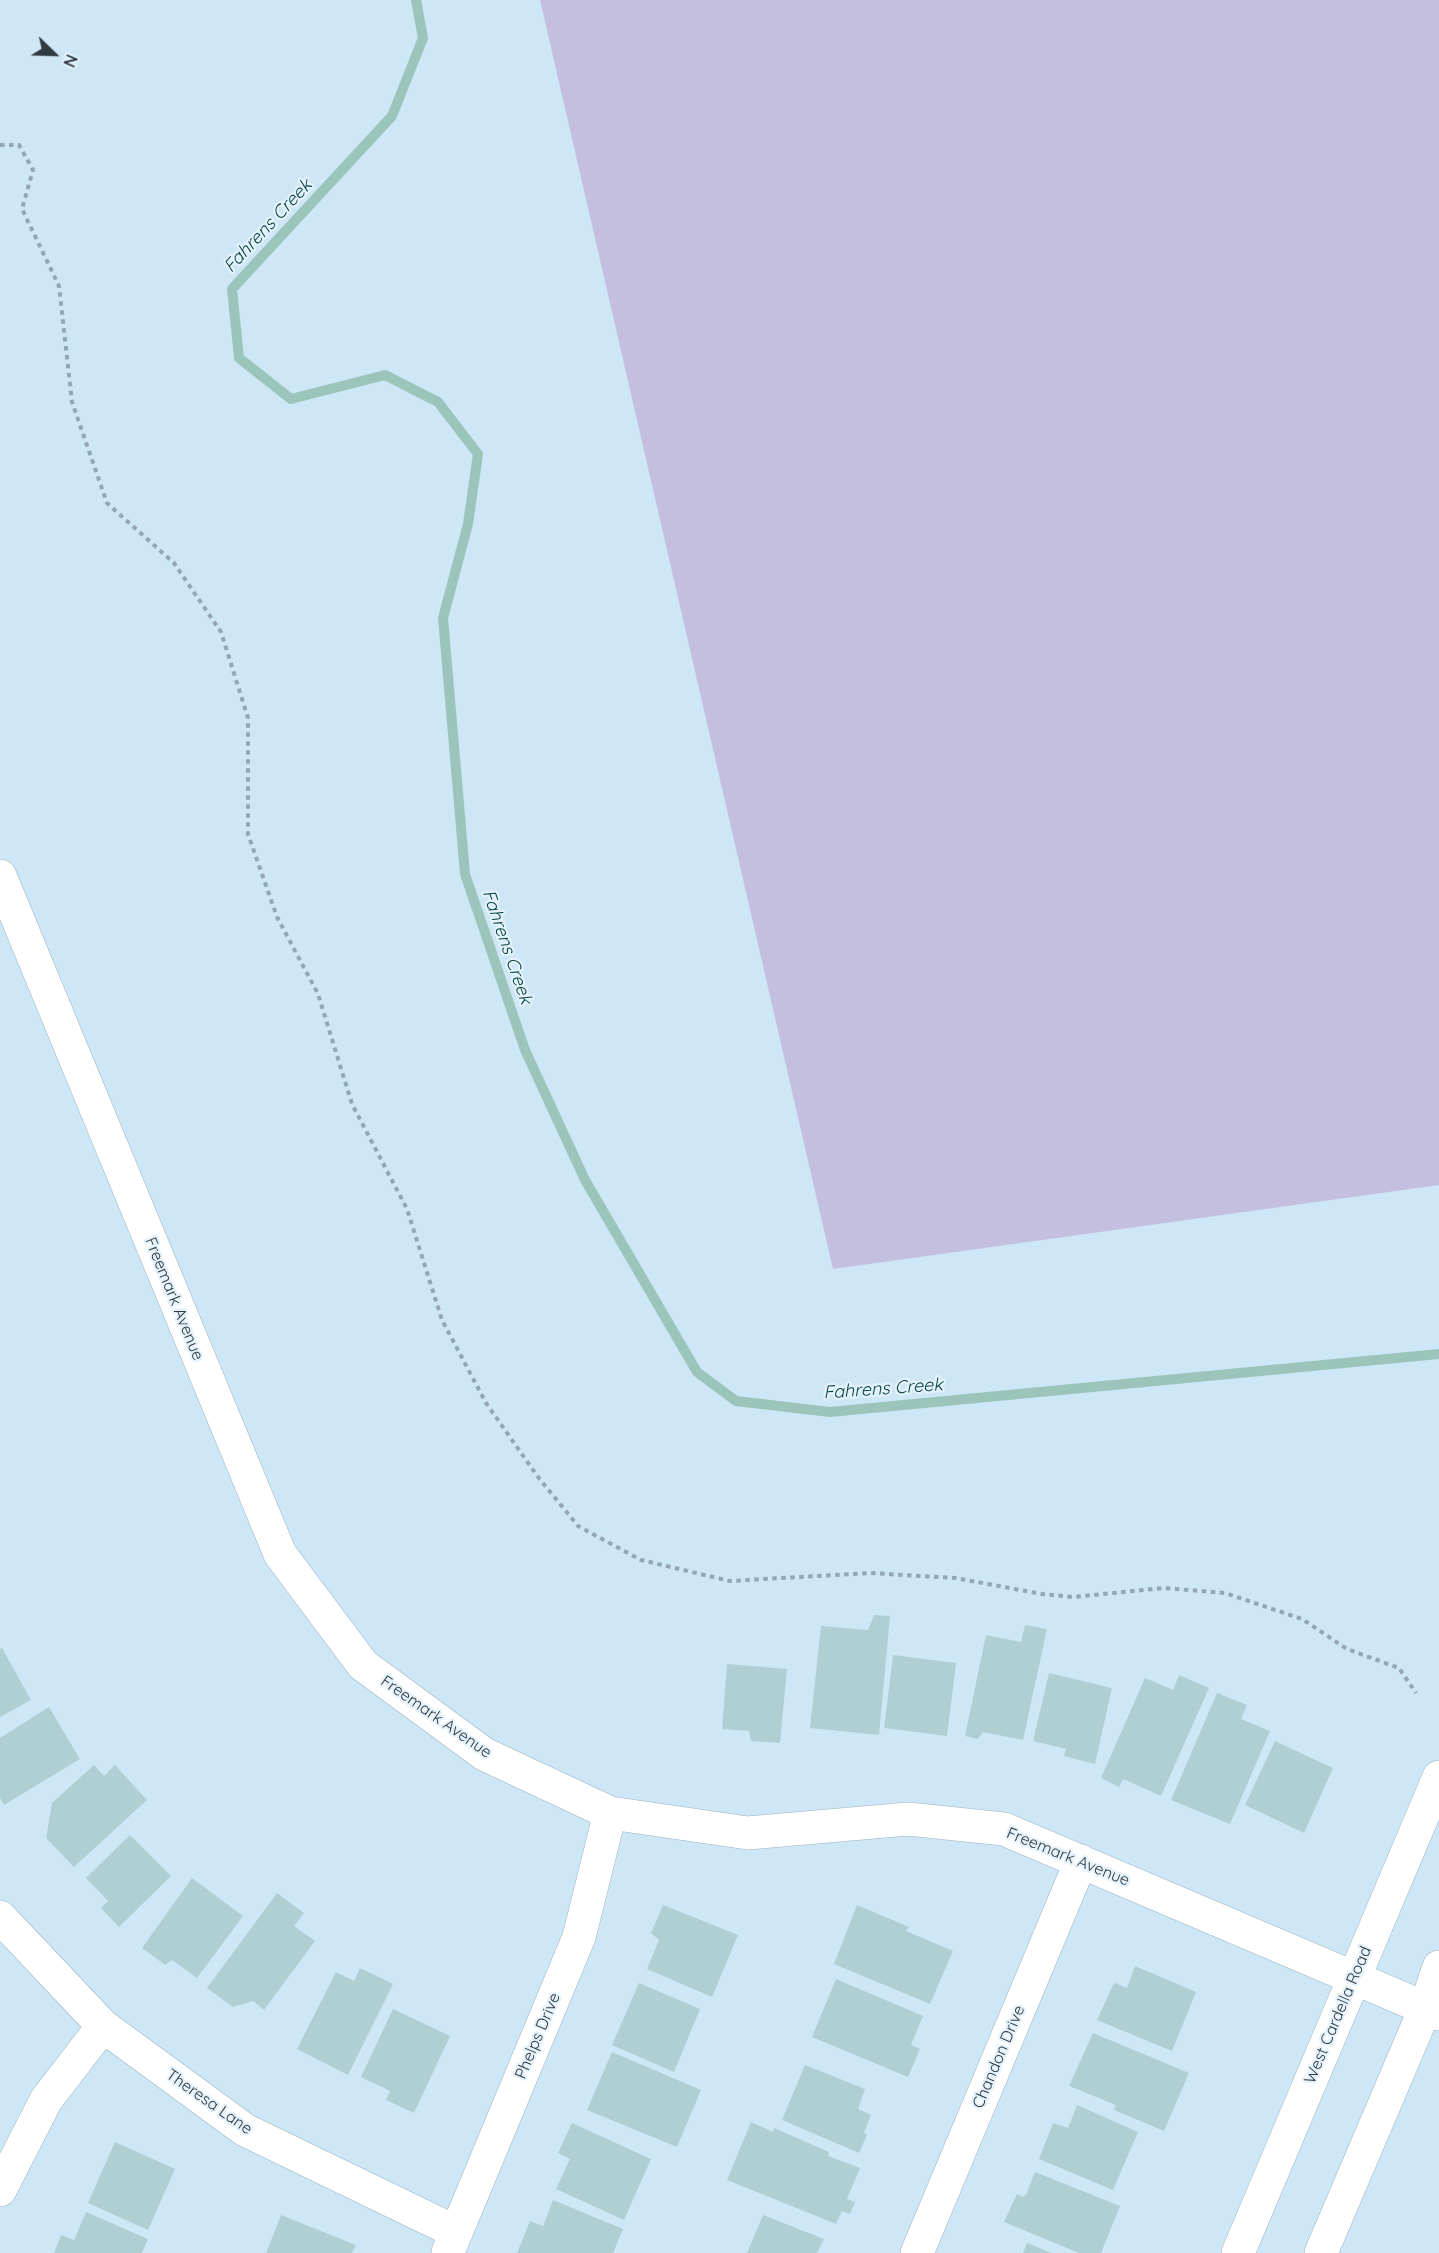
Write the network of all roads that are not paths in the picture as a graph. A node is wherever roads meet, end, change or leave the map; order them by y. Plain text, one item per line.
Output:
1 (0, 876) edge
2 (1439, 1777) edge
3 (610, 1813) junction
4 (1081, 1861) junction
5 (0, 1917) edge
6 (1439, 1967) edge
7 (1354, 1978) junction
8 (1432, 2012) edge
9 (103, 2026) junction
10 (0, 2190) edge
11 (452, 2242) edge
12 (916, 2253) edge
13 (1238, 2253) edge
14 (1321, 2253) edge

1 - 3 street, Freemark Avenue
2 - 7 street, West Cardella Road
3 - 4 street, Freemark Avenue
3 - 11 street, Phelps Drive
4 - 7 street, Freemark Avenue
4 - 12 street, Chandon Drive
5 - 9 street, Theresa Lane
6 - 8 street
7 - 8 street, Freemark Avenue
7 - 13 street, West Cardella Road
8 - 14 street
9 - 10 street
9 - 11 street, Theresa Lane

